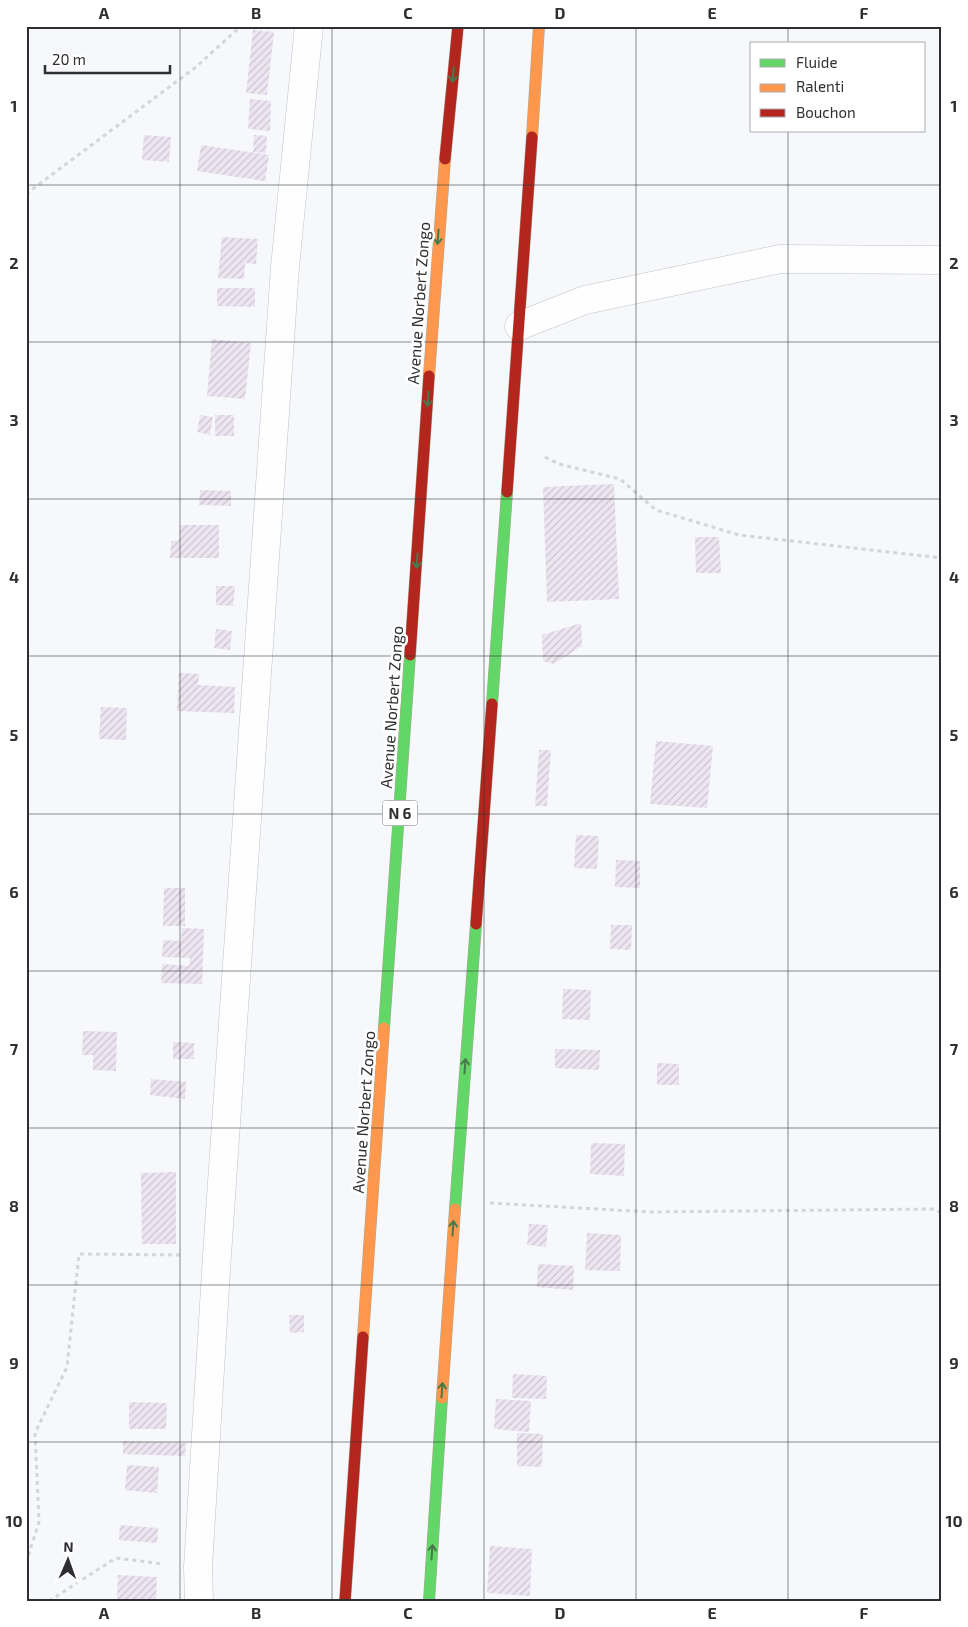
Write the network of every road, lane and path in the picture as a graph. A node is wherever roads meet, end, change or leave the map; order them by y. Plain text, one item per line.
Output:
1 (242, 26) edge
2 (309, 26) edge
3 (458, 26) edge
4 (539, 26) edge
5 (26, 194) edge
6 (942, 260) edge
7 (518, 326) junction
8 (510, 441) junction
9 (942, 558) edge
10 (455, 1201) junction
11 (942, 1213) edge
12 (217, 1255) junction
13 (26, 1563) edge
14 (198, 1568) junction
15 (49, 1601) edge
16 (199, 1601) edge
17 (346, 1601) edge
18 (429, 1601) edge

1 - 5 path
2 - 12 street
3 -> 17 main road, Avenue Norbert Zongo / N 6
4 - 7 main road
6 - 7 street
7 - 8 main road
8 - 9 path
10 -> 8 main road
10 - 11 path
18 -> 10 main road
12 - 13 path
12 - 14 street
14 - 15 path
14 - 16 street

